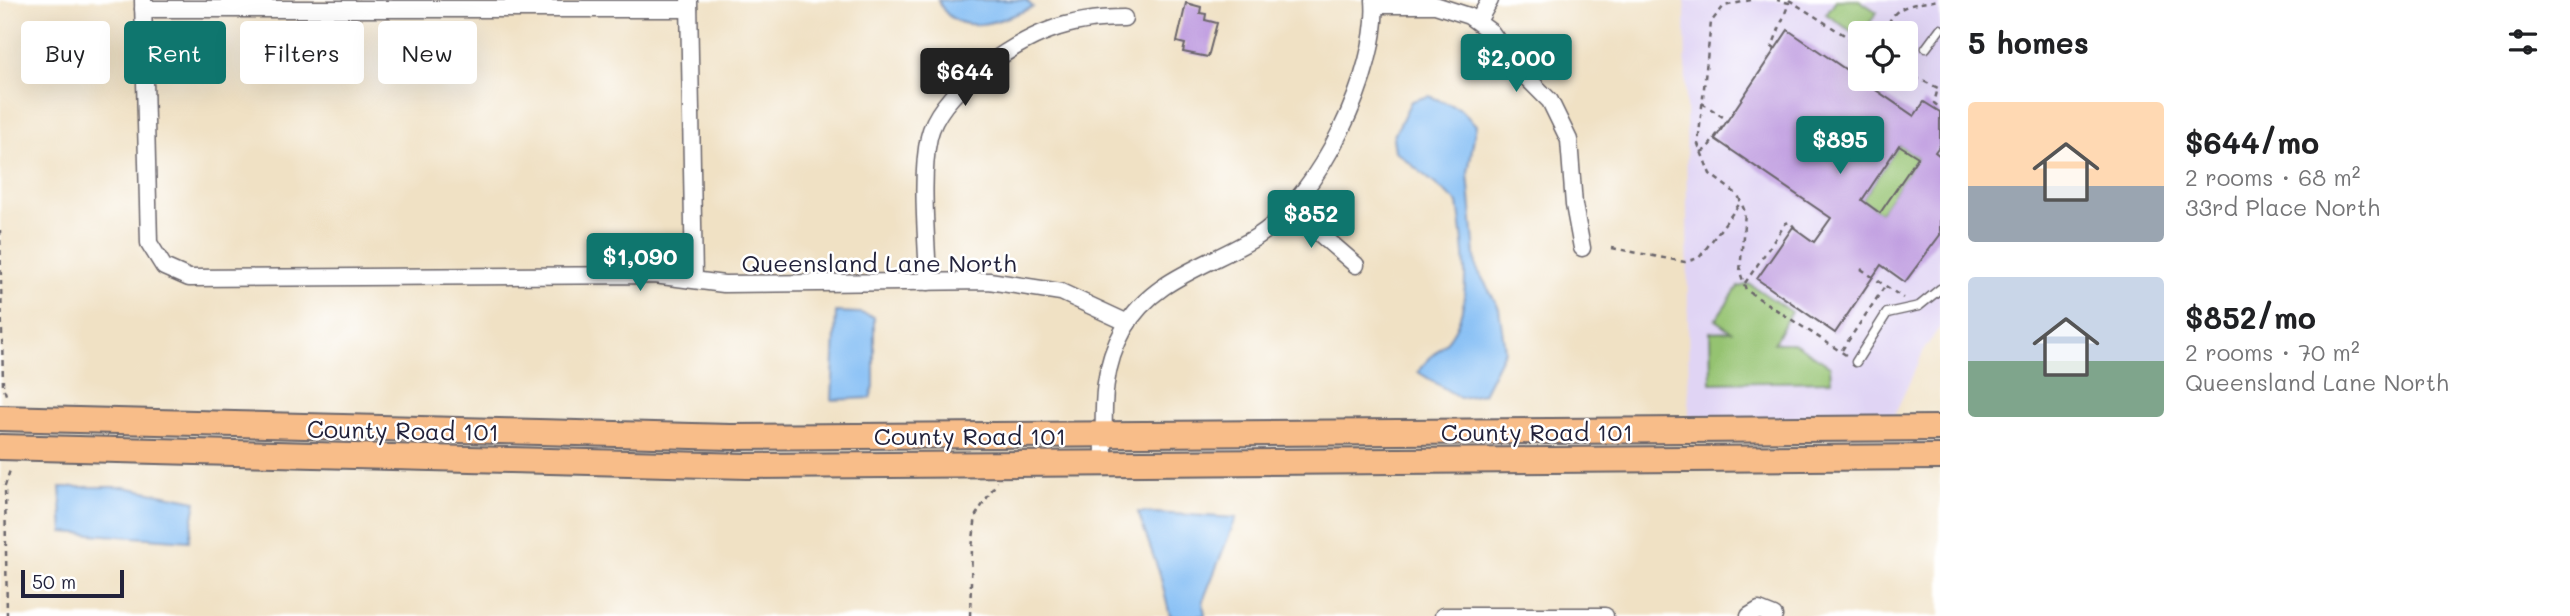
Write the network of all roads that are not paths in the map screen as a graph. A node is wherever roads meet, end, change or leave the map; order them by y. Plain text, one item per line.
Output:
1 (1490, 0) edge
2 (1375, 2) edge
3 (143, 5) edge
4 (689, 5) edge
5 (1124, 19) dead end
6 (1478, 21) junction
7 (1940, 29) edge
8 (1926, 48) dead end
9 (1289, 207) junction
10 (1582, 248) dead end
11 (1356, 265) dead end
12 (694, 279) junction
13 (928, 282) junction
14 (1940, 289) edge
15 (1128, 323) junction
16 (1856, 362) road end
17 (5, 411) edge
18 (1940, 428) edge
19 (1104, 434) junction
20 (0, 447) edge
21 (1940, 457) edge
22 (1104, 463) junction
23 (1443, 616) edge
24 (1605, 616) edge
25 (1749, 616) edge
26 (1774, 616) edge

1 - 6 street
2 - 6 street
2 - 9 street
3 - 4 street
3 - 12 street, Queensland Lane North
4 - 12 street
5 - 13 street
6 - 10 street
7 - 8 lane
9 - 11 street
9 - 15 street
12 - 13 street, Queensland Lane North
13 - 15 street, Queensland Lane North
14 - 16 lane
15 - 19 street
17 - 19 main road, County Road 101
18 - 19 main road, County Road 101
19 - 22 street
20 - 22 main road, County Road 101
21 - 22 main road, County Road 101
23 - 24 street
25 - 26 street

